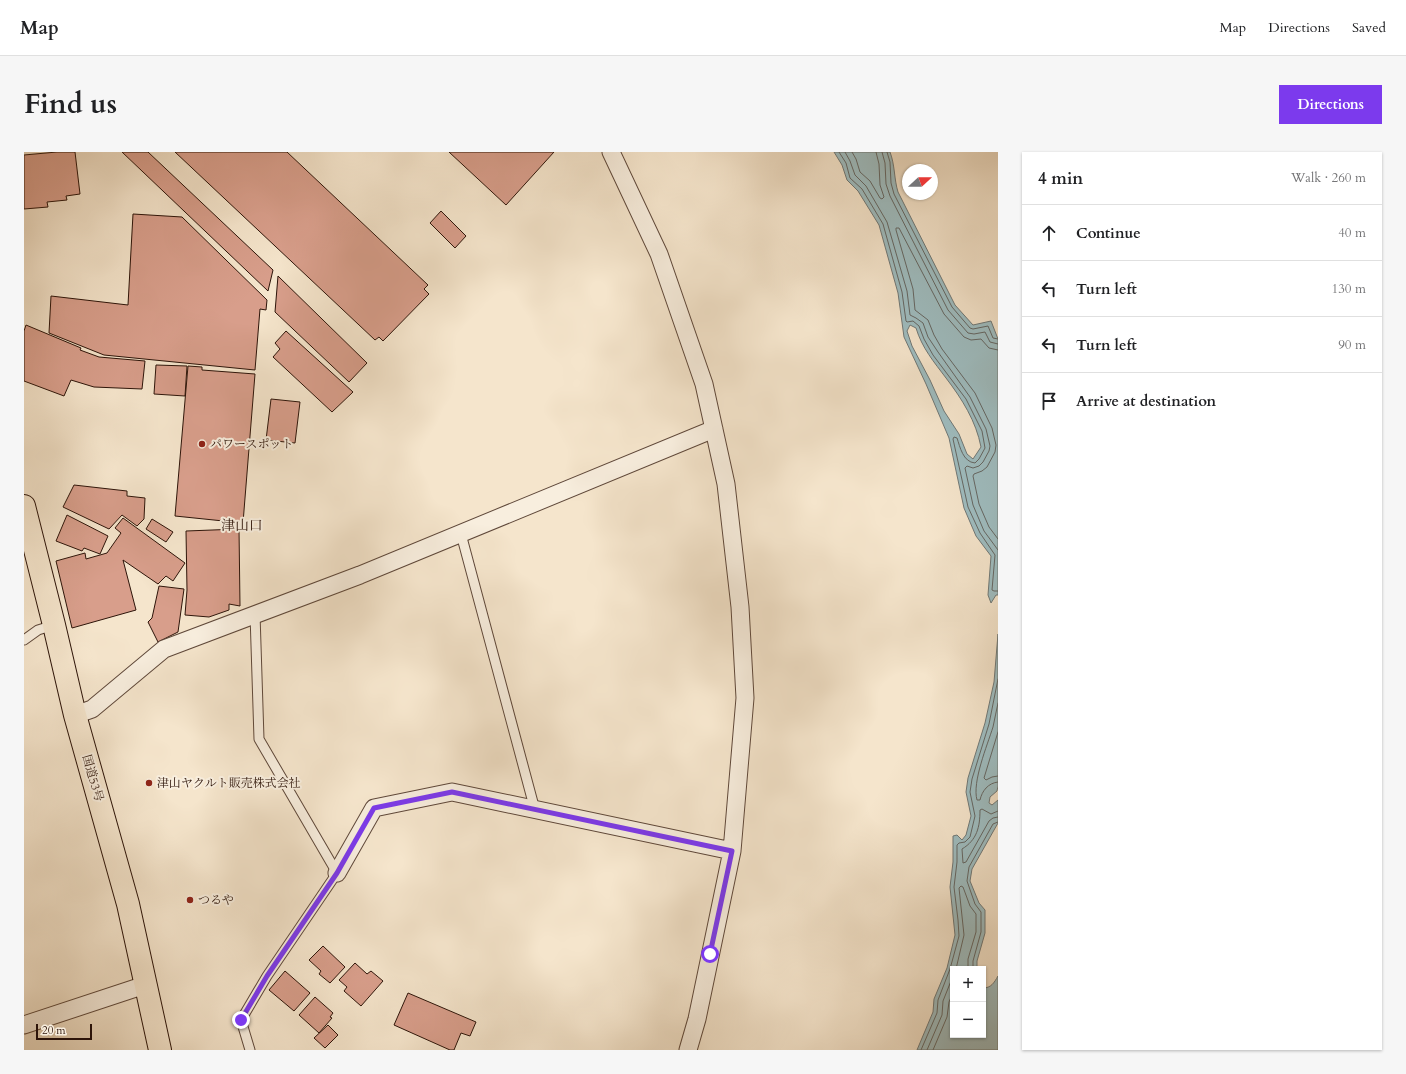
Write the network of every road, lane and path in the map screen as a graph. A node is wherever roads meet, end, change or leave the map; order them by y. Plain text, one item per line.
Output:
1 (611, 152) edge
2 (714, 429) junction
3 (24, 506) edge
4 (461, 534) junction
5 (255, 614) junction
6 (54, 625) junction
7 (24, 640) edge
8 (75, 715) junction
9 (536, 810) junction
10 (732, 851) junction
11 (337, 873) junction
12 (145, 985) junction
13 (24, 1025) edge
14 (160, 1050) edge
15 (250, 1050) edge
16 (688, 1050) edge

1 - 2 street
2 - 4 street
2 - 10 street
3 - 6 highway, 国道53号
4 - 5 street
4 - 9 lane
5 - 8 street
5 - 11 lane
6 - 7 lane
6 - 8 highway, 国道53号
8 - 12 highway, 国道53号
9 - 10 street
9 - 11 street
10 - 16 street
11 - 15 lane
12 - 13 street
12 - 14 highway, 国道53号

